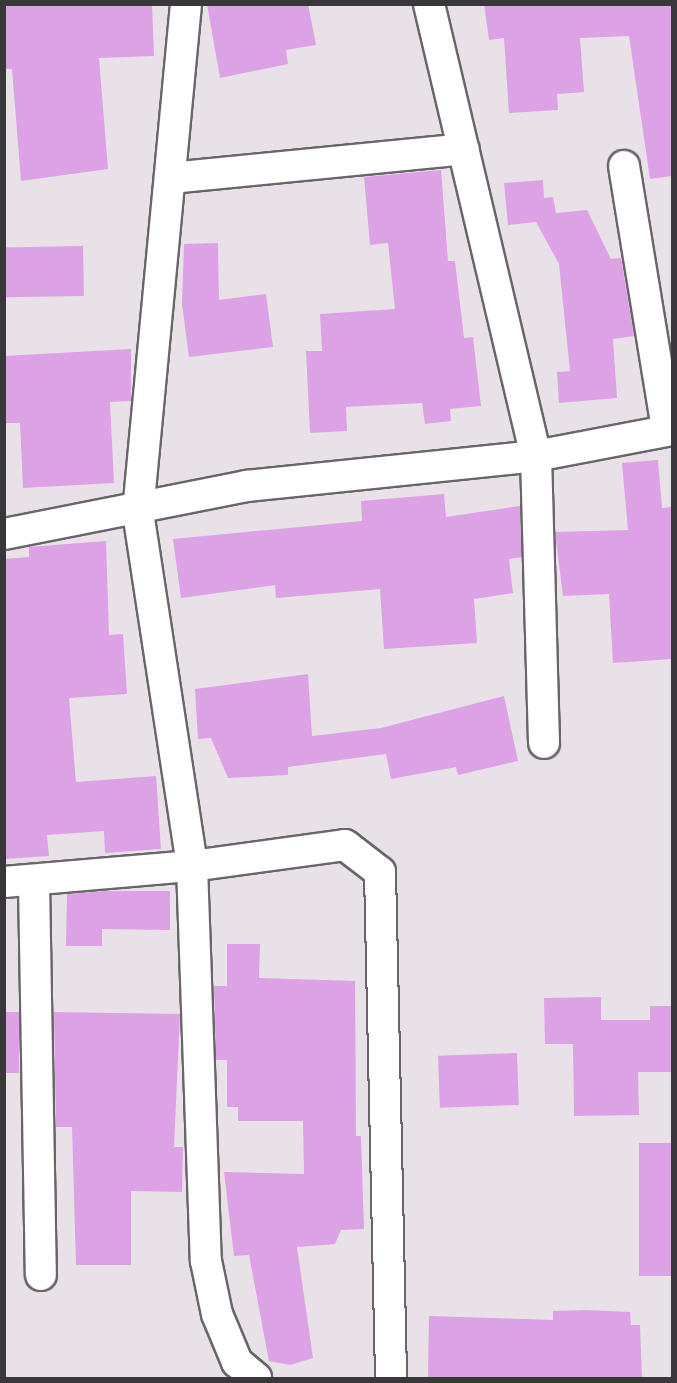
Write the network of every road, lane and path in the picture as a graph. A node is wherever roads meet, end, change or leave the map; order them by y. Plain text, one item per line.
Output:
1 (186, 4) edge
2 (429, 4) edge
3 (464, 149) junction
4 (624, 166) dead end
5 (170, 178) junction
6 (670, 430) edge
7 (536, 456) junction
8 (138, 512) junction
9 (4, 534) edge
10 (544, 742) dead end
11 (192, 866) junction
12 (4, 882) edge
13 (34, 883) junction
14 (41, 1275) dead end
15 (256, 1378) edge
16 (391, 1378) edge

1 - 5 street
2 - 3 street
3 - 5 street
3 - 7 street
4 - 6 street
5 - 8 street
6 - 7 street
7 - 8 street
7 - 10 street
8 - 9 street
8 - 11 street
11 - 13 street
11 - 15 street
11 - 16 street
12 - 13 street
13 - 14 street

